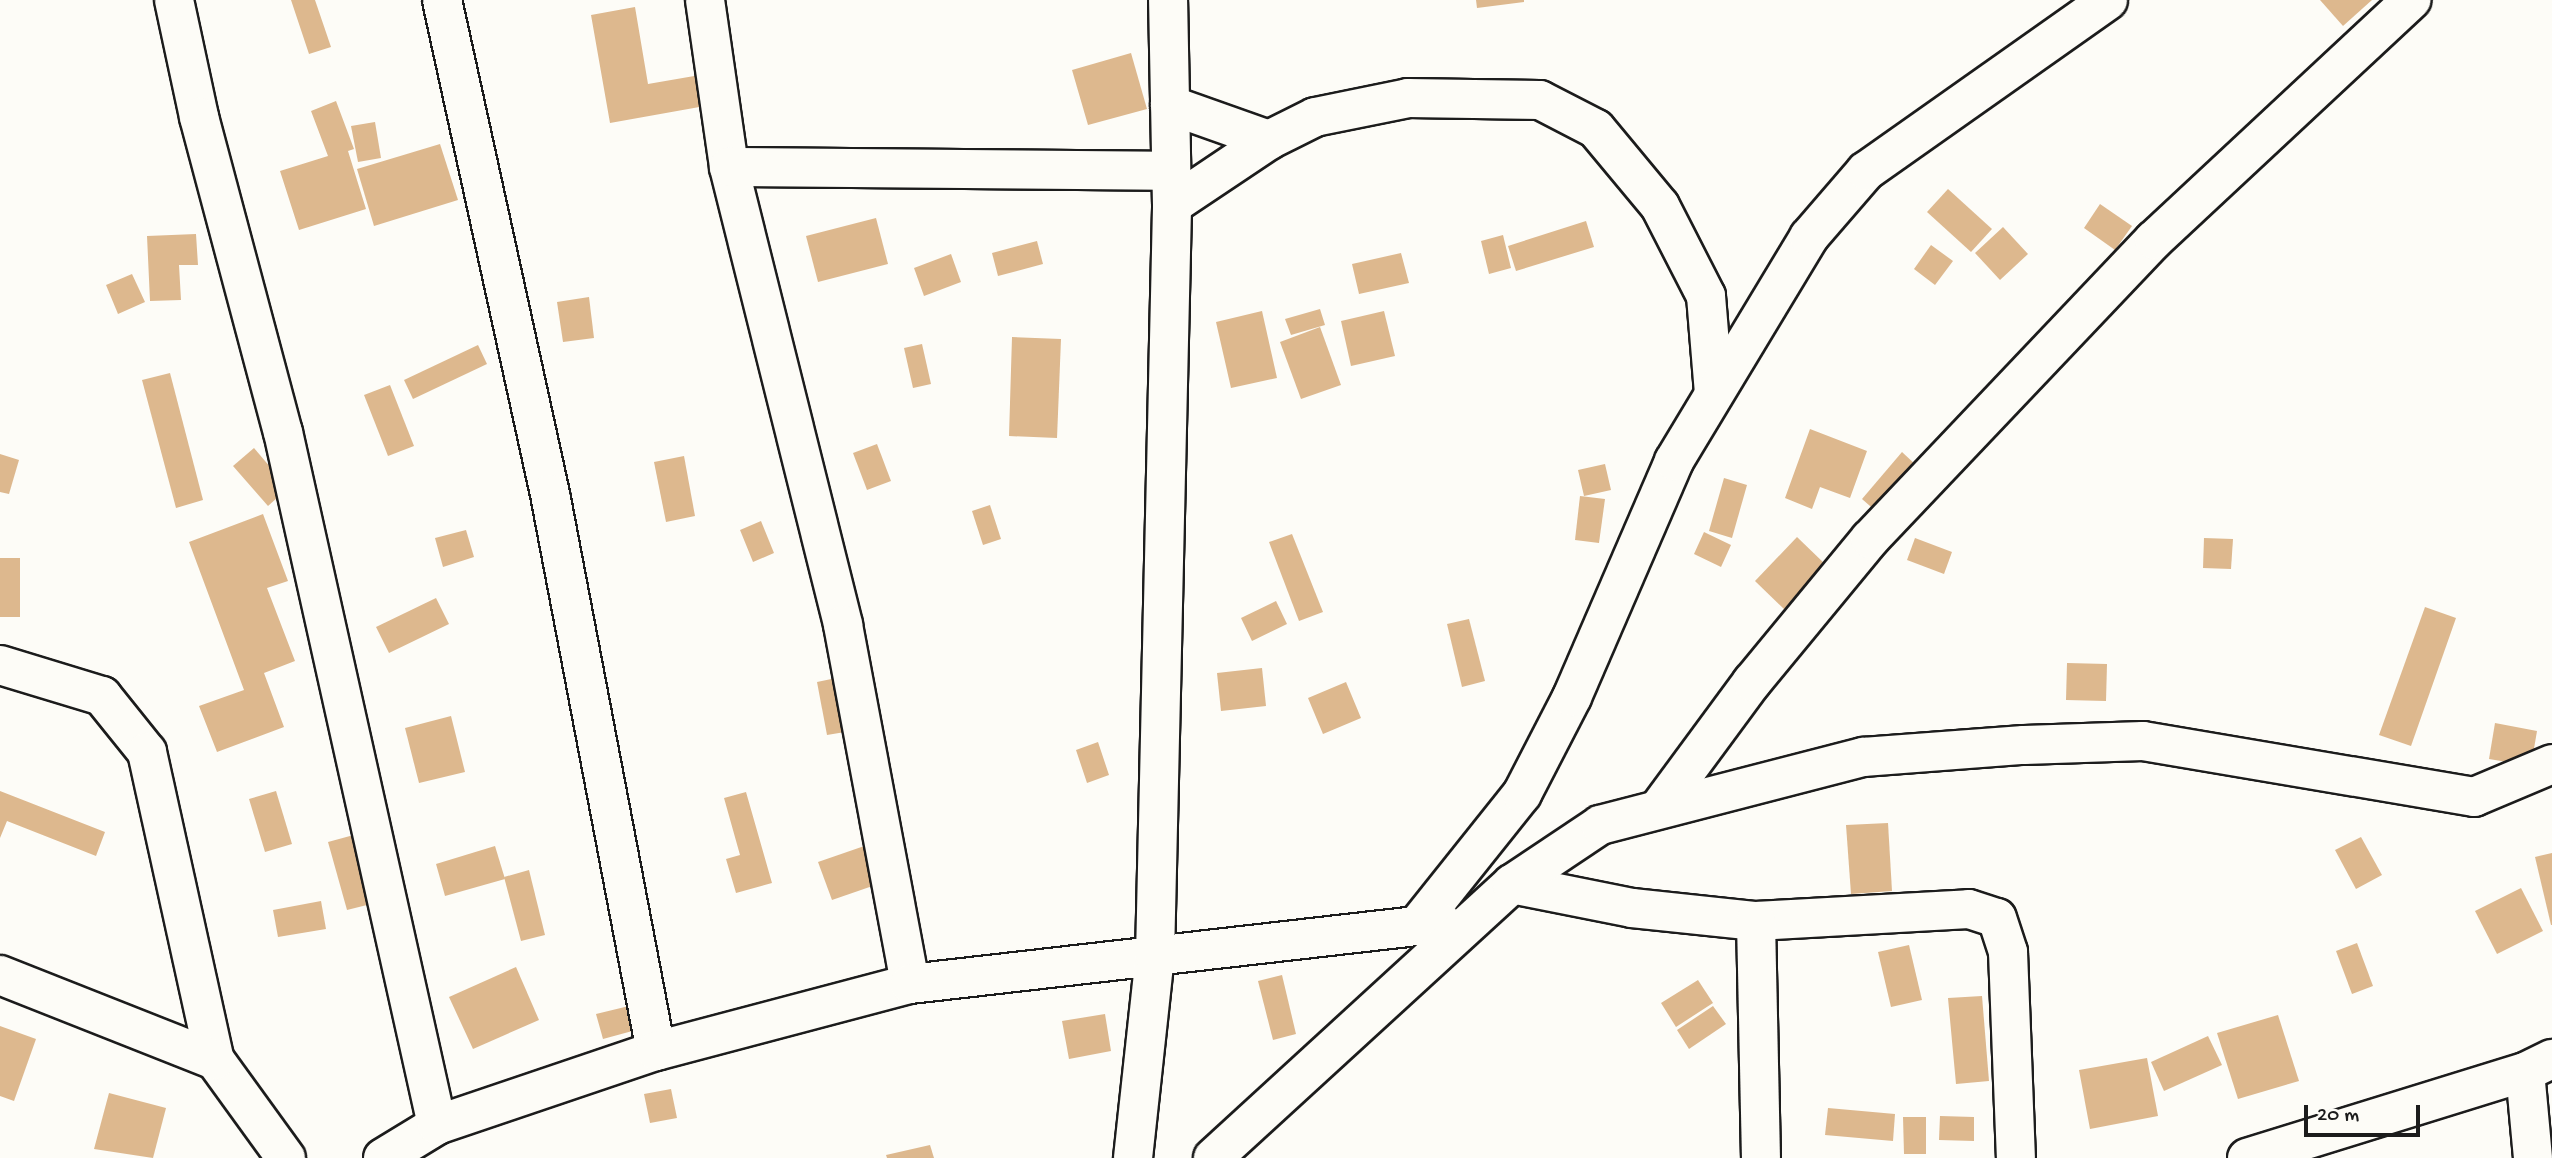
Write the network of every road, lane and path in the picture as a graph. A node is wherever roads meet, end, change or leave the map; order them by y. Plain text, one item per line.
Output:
1 (174, 0) edge
2 (442, 0) edge
3 (705, 0) edge
4 (1168, 0) edge
5 (2108, 0) edge
6 (2411, 0) edge
7 (1170, 105) junction
8 (1269, 140) junction
9 (729, 167) junction
10 (1171, 188) junction
11 (1714, 393) junction
12 (0, 665) edge
13 (2552, 764) edge
14 (1659, 808) junction
15 (1512, 884) junction
16 (1756, 920) junction
17 (1419, 923) junction
18 (1469, 923) junction
19 (1155, 957) junction
20 (0, 975) edge
21 (910, 984) junction
22 (656, 1051) junction
23 (215, 1060) junction
24 (2538, 1066) edge
25 (437, 1125) junction
26 (2259, 1156) edge
27 (286, 1158) edge
28 (383, 1158) edge
29 (1133, 1158) edge
30 (1213, 1158) edge
31 (1761, 1158) edge
32 (2016, 1158) edge
33 (2533, 1158) edge

1 - 25 street
2 - 22 street
3 - 9 street
4 - 7 street
5 - 11 street
6 - 14 street
7 - 8 street
7 - 10 street
8 - 10 street
8 - 11 street
9 - 10 street
9 - 21 street
10 - 19 street
11 - 17 street
12 - 23 street
13 - 14 street
14 - 15 street
15 - 16 street
15 - 18 street
16 - 31 street
16 - 32 street
17 - 18 street
17 - 19 street
18 - 30 street
19 - 21 street
19 - 29 street
20 - 23 street
21 - 22 street
22 - 25 street
23 - 27 street
24 - 26 street
24 - 33 street
25 - 28 street

